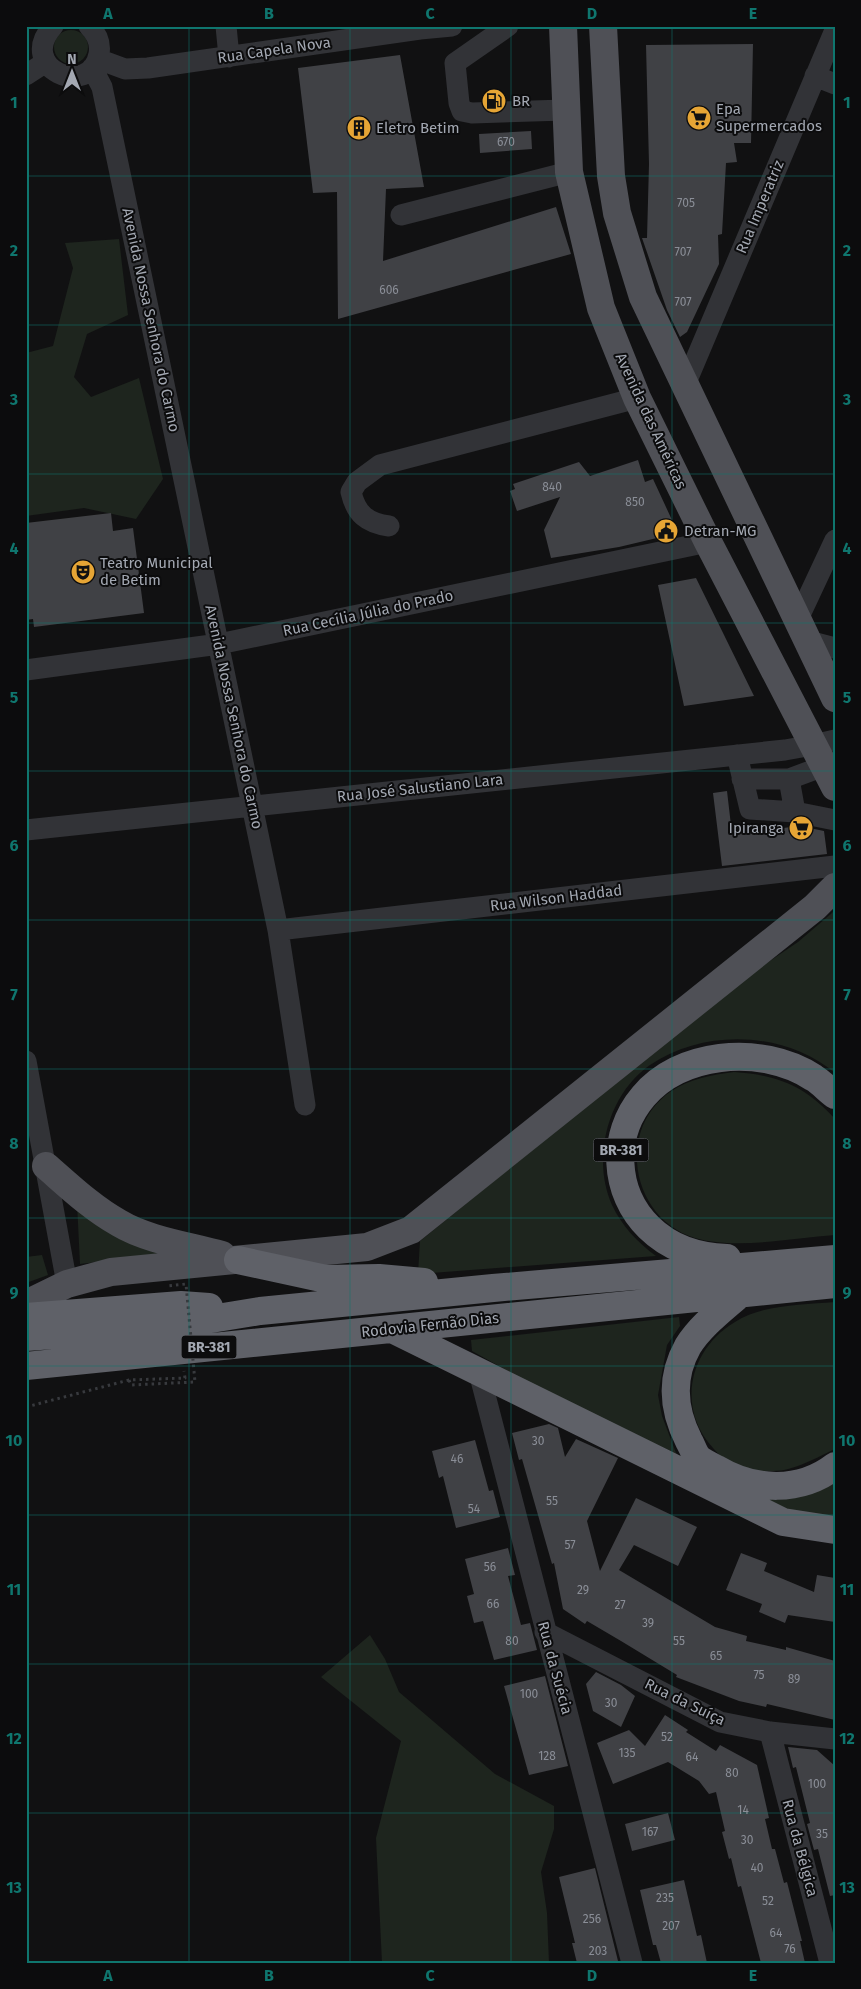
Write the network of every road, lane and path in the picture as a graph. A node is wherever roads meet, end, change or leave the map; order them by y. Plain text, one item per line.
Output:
1 (53, 26) edge
2 (226, 26) edge
3 (452, 26) edge
4 (508, 26) edge
5 (562, 26) edge
6 (603, 26) edge
7 (420, 28) edge
8 (835, 30) edge
9 (95, 44) edge
10 (229, 57) junction
11 (46, 62) junction
12 (26, 75) edge
13 (815, 76) junction
14 (835, 84) edge
15 (565, 110) junction
16 (569, 172) junction
17 (401, 215) dead end
18 (643, 297) junction
19 (601, 308) junction
20 (685, 385) junction
21 (637, 398) junction
22 (389, 526) dead end
23 (835, 540) edge
24 (708, 542) junction
25 (750, 623) junction
26 (803, 630) junction
27 (219, 644) junction
28 (835, 648) edge
29 (26, 670) edge
30 (835, 698) edge
31 (736, 755) junction
32 (827, 760) edge
33 (789, 778) junction
34 (742, 779) junction
35 (252, 806) junction
36 (795, 812) junction
37 (835, 820) edge
38 (26, 830) edge
39 (835, 866) edge
40 (835, 887) edge
41 (278, 930) junction
42 (27, 1068) edge
43 (835, 1095) edge
44 (305, 1105) dead end
45 (46, 1166) junction
46 (238, 1260) junction
47 (833, 1268) edge
48 (67, 1284) junction
49 (167, 1286) dead end
50 (492, 1288) junction
51 (742, 1292) junction
52 (26, 1304) edge
53 (260, 1311) junction
54 (26, 1317) edge
55 (392, 1329) junction
56 (26, 1337) edge
57 (180, 1350) junction
58 (26, 1366) edge
59 (479, 1372) junction
60 (129, 1380) junction
61 (26, 1408) edge
62 (835, 1466) edge
63 (835, 1530) edge
64 (545, 1632) junction
65 (770, 1732) junction
66 (835, 1740) edge
67 (632, 1963) edge
68 (830, 1963) edge

1 - 11 street
2 - 10 street
3 - 7 street, Rua Capela Nova
4 - 15 street
5 - 15 main road, Avenida das Américas
6 - 18 main road
7 - 10 street, Rua Capela Nova
8 - 13 street, Rua Imperatriz
9 - 10 street, Rua Capela Nova
9 - 11 street
9 - 27 street, Avenida Nossa Senhora do Carmo
11 - 12 street
13 - 14 street
13 - 20 street, Rua Imperatriz
15 - 16 main road, Avenida das Américas
16 - 17 street
16 - 19 main road, Avenida das Américas
18 - 19 main road
18 - 20 main road
19 - 21 main road, Avenida das Américas
20 - 26 main road
21 - 22 street
21 - 24 main road, Avenida das Américas
23 - 26 street
24 - 25 main road, Avenida das Américas
24 - 27 street, Rua Cecília Júlia do Prado
25 - 26 main road
25 - 32 main road, Avenida das Américas
26 - 28 street
26 - 30 main road
27 - 29 street, Rua Cecília Júlia do Prado
27 - 35 street, Avenida Nossa Senhora do Carmo
31 - 32 street, Rua José Salustiano Lara
31 - 34 street
31 - 35 street, Rua José Salustiano Lara
32 - 33 street
33 - 34 street
33 - 36 street
34 - 36 street
35 - 38 street, Rua José Salustiano Lara
35 - 41 street, Avenida Nossa Senhora do Carmo
36 - 37 street
39 - 41 street, Rua Wilson Haddad
40 - 46 main road
41 - 44 street, Avenida Nossa Senhora do Carmo
42 - 45 street
43 - 47 highway, BR-381
45 - 46 main road
45 - 48 street
46 - 48 main road
46 - 50 highway
47 - 50 highway, Rodovia Fernão Dias / BR-381
47 - 51 highway, Rodovia Fernão Dias / BR-381
48 - 52 main road
49 - 60 path, bridge
50 - 53 highway, Rodovia Fernão Dias / BR-381
51 - 55 highway, Rodovia Fernão Dias / BR-381
51 - 62 highway
53 - 54 highway
53 - 56 highway, Rodovia Fernão Dias / BR-381
55 - 57 highway, Rodovia Fernão Dias / BR-381
55 - 59 highway
57 - 58 highway, Rodovia Fernão Dias / BR-381
57 - 60 path
59 - 63 highway
59 - 64 street, Rua da Suécia
60 - 61 path
64 - 65 street, Rua da Suíça
64 - 67 street, Rua da Suécia
65 - 66 street, Rua da Suíça
65 - 68 street, Rua da Bélgica

